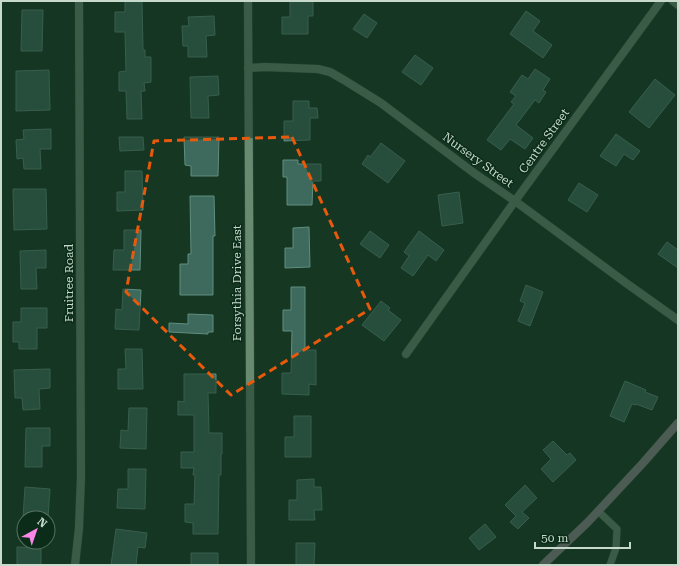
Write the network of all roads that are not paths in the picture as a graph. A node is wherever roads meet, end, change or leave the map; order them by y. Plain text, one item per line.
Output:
1 (79, 1) edge
2 (248, 1) edge
3 (661, 1) edge
4 (673, 1) edge
5 (678, 5) edge
6 (248, 68) junction
7 (515, 201) junction
8 (678, 320) edge
9 (406, 354) dead end
10 (678, 423) edge
11 (598, 511) junction
12 (75, 565) edge
13 (250, 565) edge
14 (543, 565) edge
15 (610, 565) edge

1 - 12 street, Fruitree Road
2 - 6 street, Forsythia Drive East
3 - 7 street, Centre Street
4 - 5 street
6 - 7 street, Nursery Street
6 - 13 street, Forsythia Drive East
7 - 8 street, Nursery Street
7 - 9 street, Centre Street
10 - 11 main road
11 - 14 main road
11 - 15 lane

